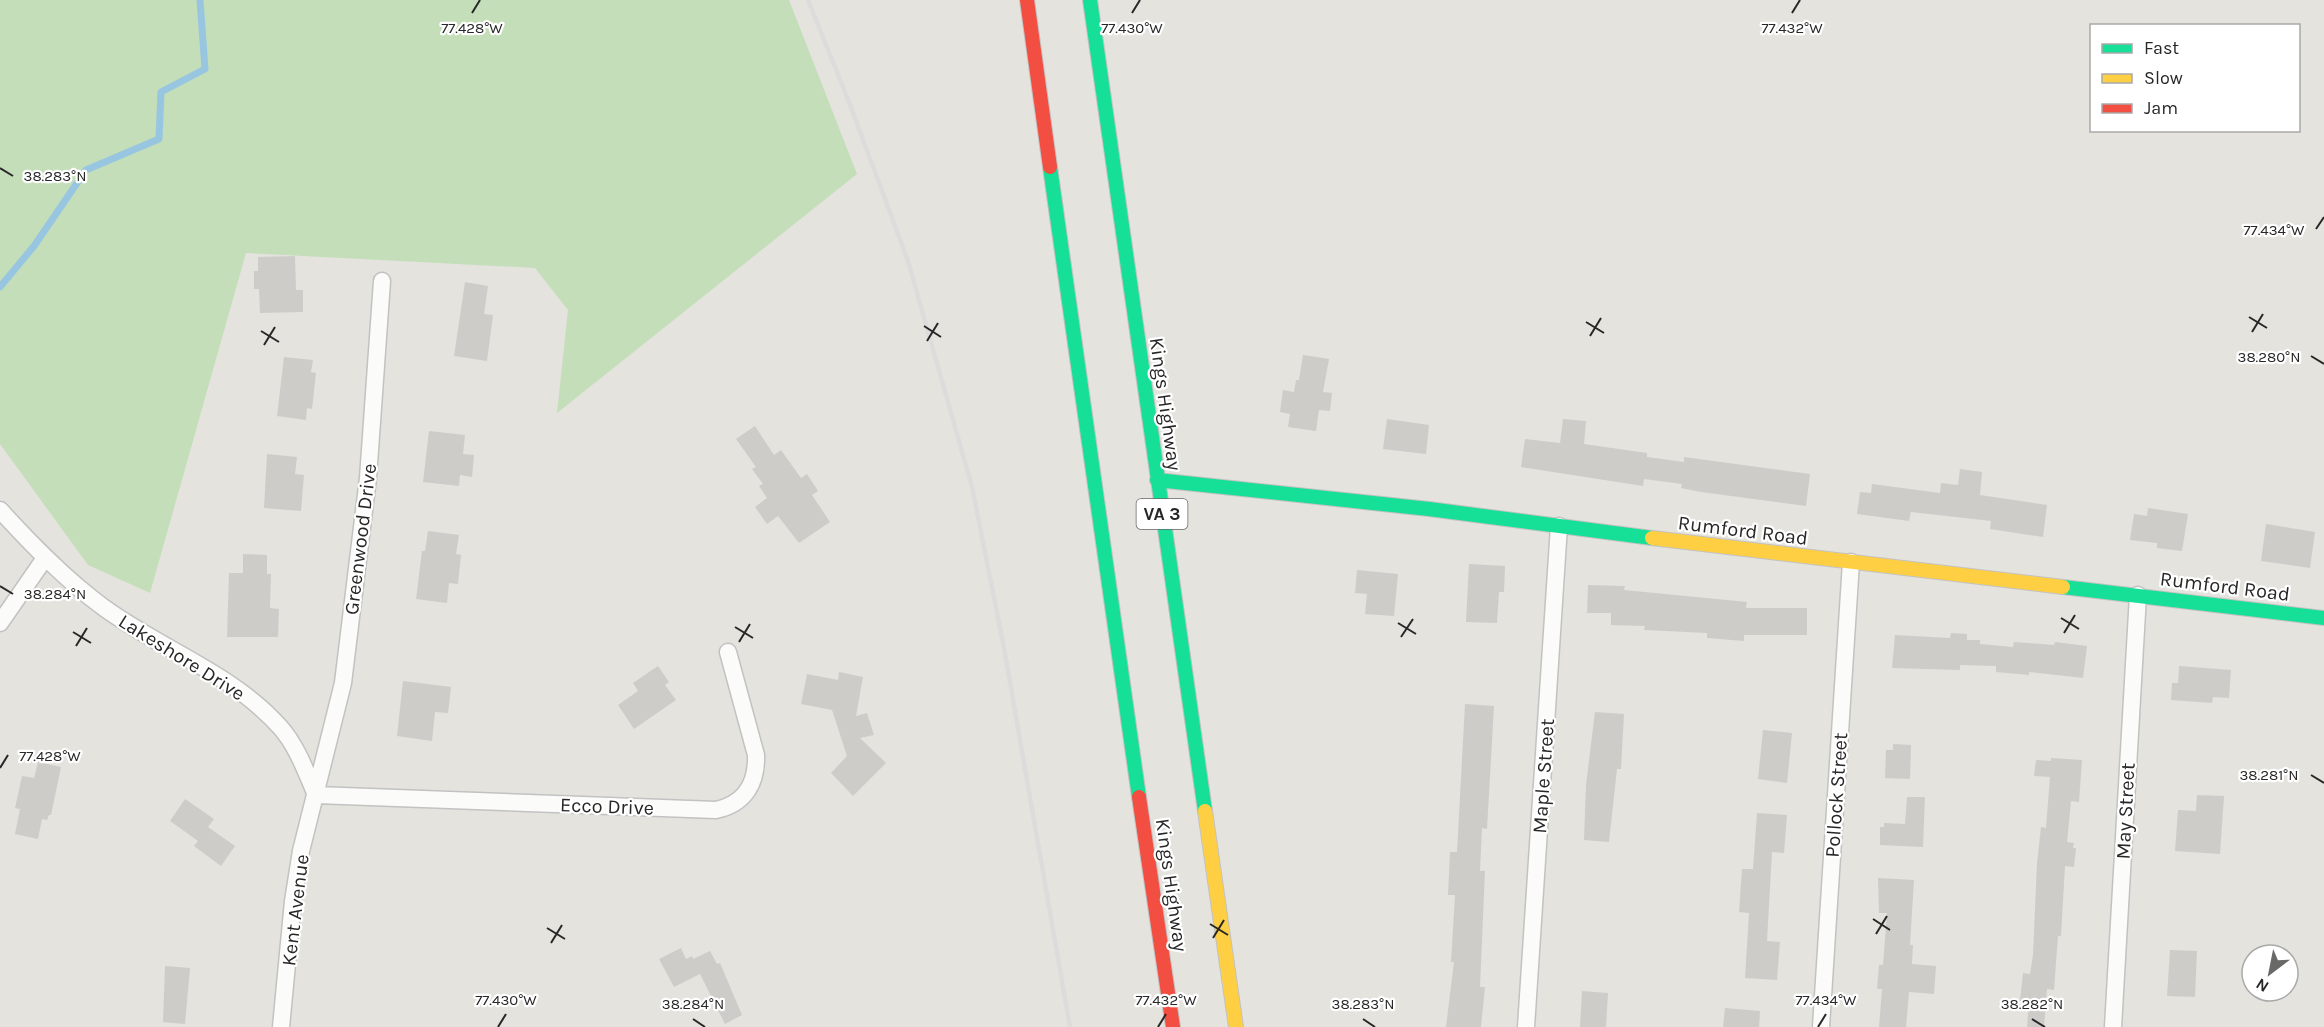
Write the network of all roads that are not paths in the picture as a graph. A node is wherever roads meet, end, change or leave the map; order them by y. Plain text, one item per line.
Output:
1 (1027, 0) edge
2 (1090, 0) edge
3 (382, 280) dead end
4 (1157, 480) junction
5 (0, 510) edge
6 (1559, 526) junction
7 (45, 558) junction
8 (1851, 562) junction
9 (2138, 595) junction
10 (2324, 618) edge
11 (0, 623) edge
12 (728, 652) dead end
13 (316, 795) junction
14 (281, 1027) edge
15 (1173, 1027) edge
16 (1236, 1027) edge
17 (1526, 1027) edge
18 (1821, 1027) edge
19 (2113, 1027) edge

1 - 15 main road, Kings Highway
2 - 4 main road, Kings Highway / VA 3
3 - 13 street, Greenwood Drive
4 - 6 main road, Rumford Road
4 - 16 main road, Kings Highway / VA 3
5 - 7 street, Lakeshore Drive
6 - 8 main road, Rumford Road
6 - 17 street, Maple Street
7 - 11 street
7 - 13 street, Lakeshore Drive
8 - 9 main road, Rumford Road
8 - 18 street, Pollock Street
9 - 10 main road, Rumford Road
9 - 19 street, May Street
12 - 13 street, Ecco Drive
13 - 14 street, Kent Avenue

